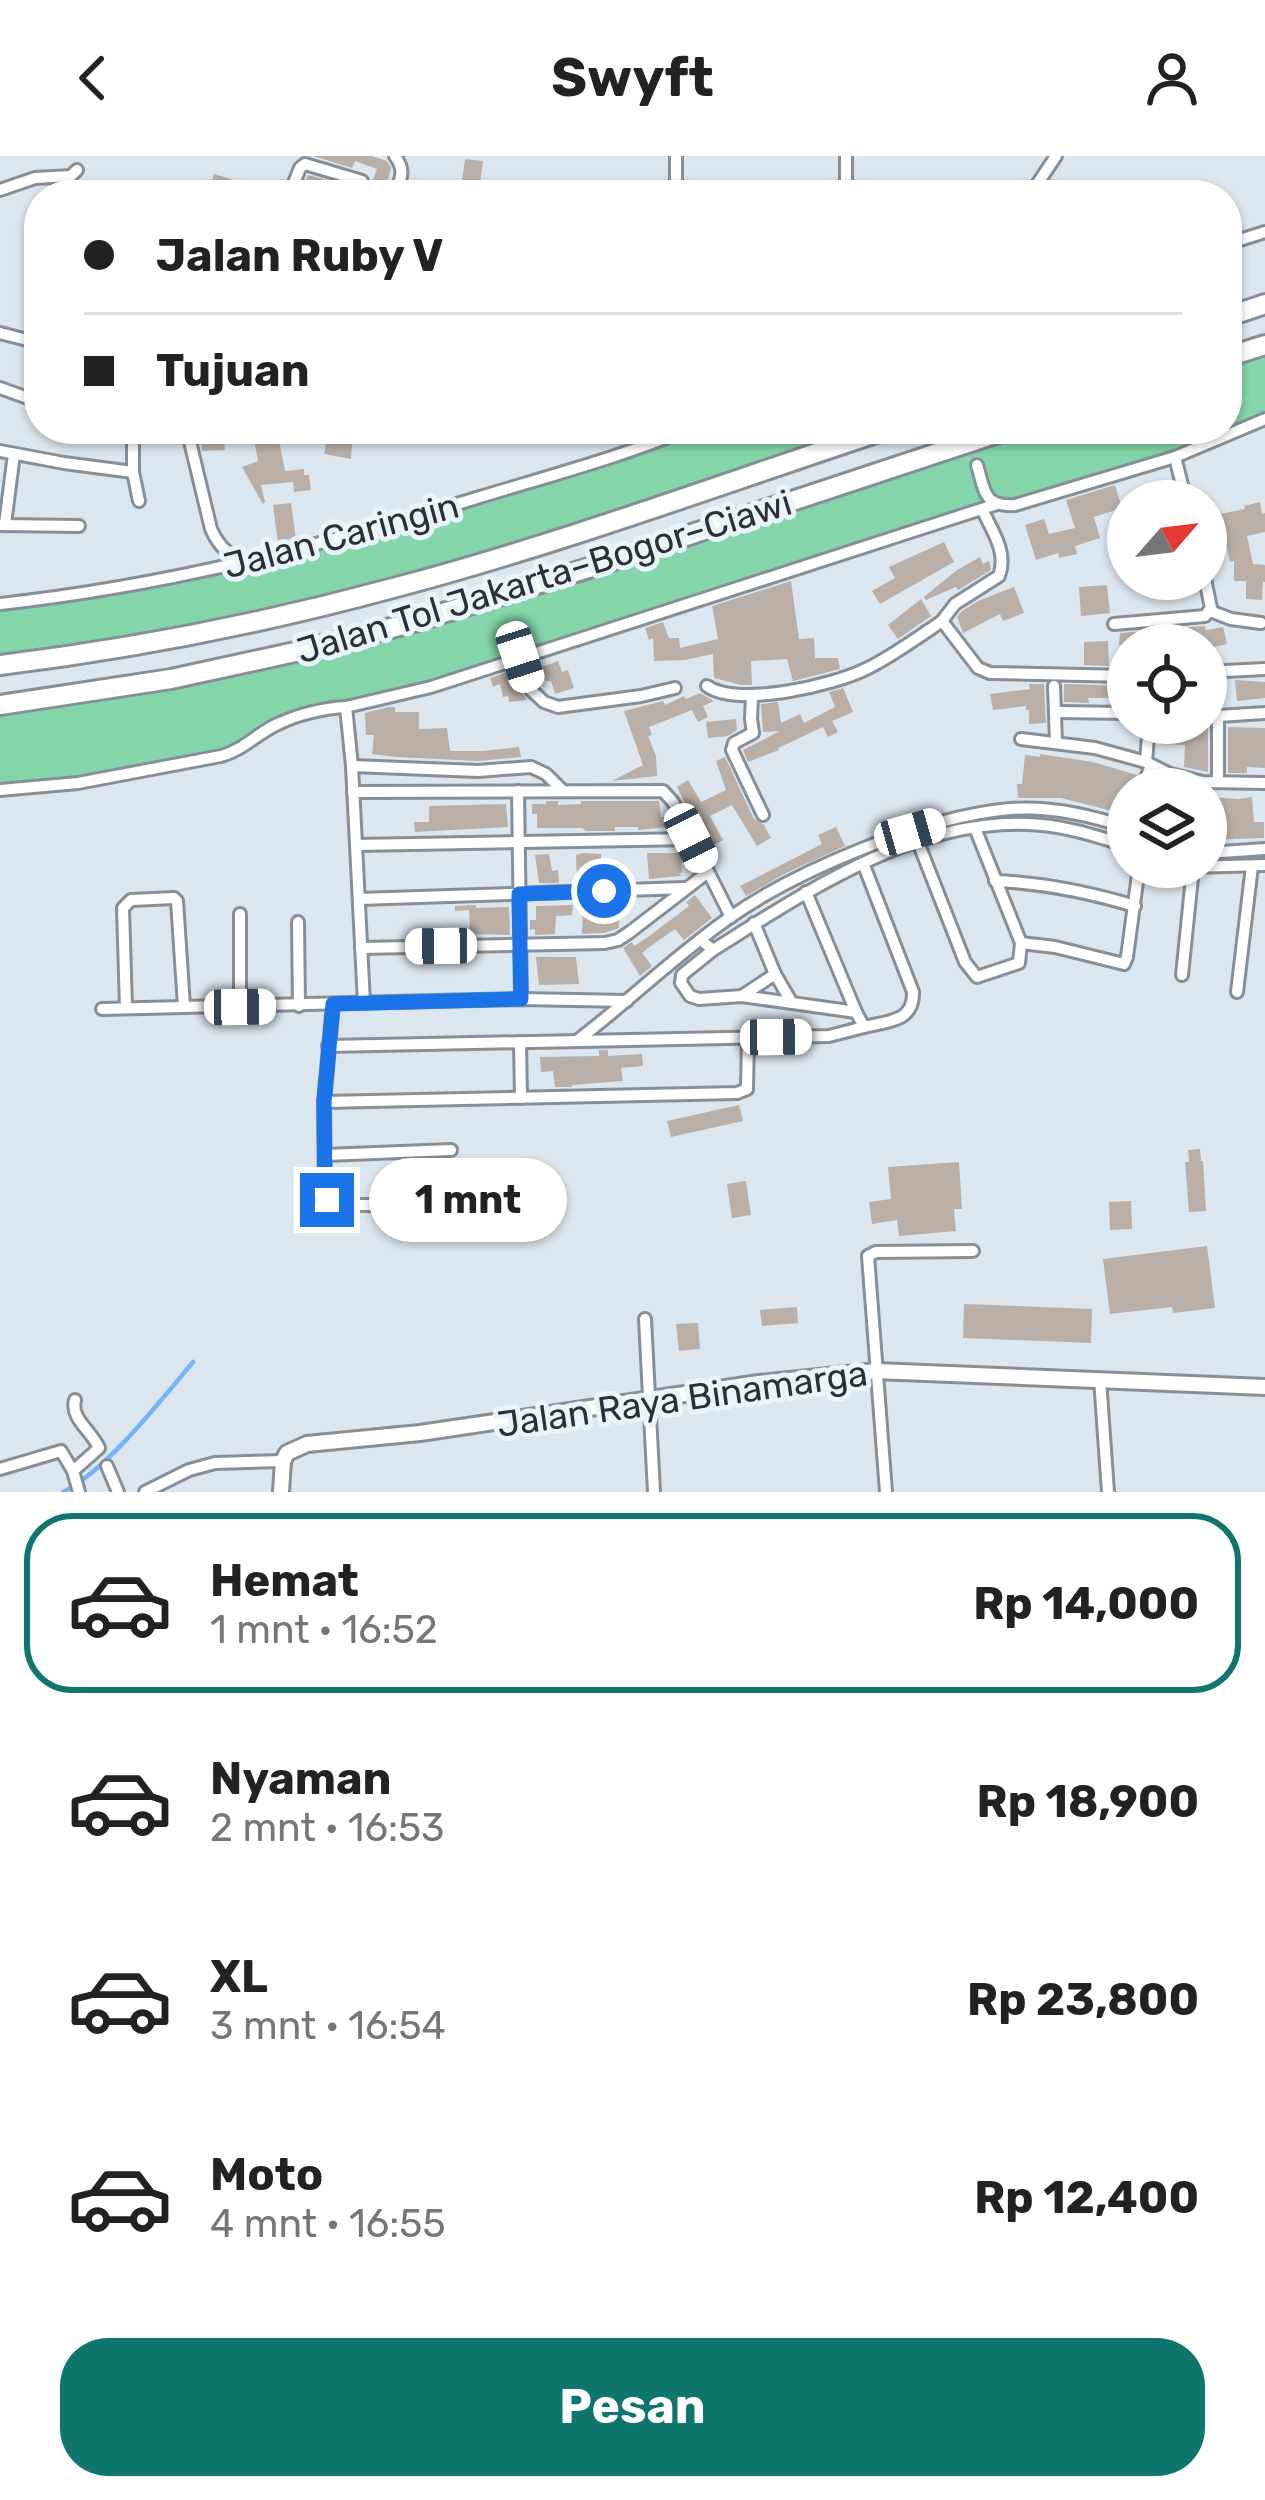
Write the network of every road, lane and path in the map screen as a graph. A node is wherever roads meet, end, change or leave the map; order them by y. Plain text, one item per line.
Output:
1 (77, 170) dead end
2 (29, 180) edge
3 (295, 180) edge
4 (359, 180) edge
5 (133, 444) edge
6 (191, 444) edge
7 (643, 444) edge
8 (843, 444) edge
9 (965, 444) edge
10 (1206, 444) edge
11 (0, 451) edge
12 (14, 454) junction
13 (1175, 457) junction
14 (977, 465) tunnel mouth
15 (133, 472) junction
16 (1181, 480) edge
17 (139, 501) dead end
18 (997, 504) junction
19 (982, 509) junction
20 (3, 525) edge
21 (79, 526) dead end
22 (246, 562) junction
23 (1208, 600) edge
24 (0, 604) edge
25 (1210, 611) junction
26 (942, 621) junction
27 (1261, 623) dead end
28 (1114, 624) dead end
29 (520, 657) junction
30 (0, 665) edge
31 (1265, 669) edge
32 (1227, 670) edge
33 (1107, 676) edge
34 (707, 686) dead end
35 (1054, 686) dead end
36 (675, 688) dead end
37 (752, 696) junction
38 (0, 704) edge
39 (346, 707) junction
40 (1057, 712) junction
41 (1265, 712) edge
42 (1107, 713) edge
43 (1021, 739) dead end
44 (1056, 742) junction
45 (1149, 744) edge
46 (1149, 764) junction
47 (352, 766) junction
48 (1148, 768) edge
49 (1157, 768) edge
50 (1218, 768) edge
51 (1227, 782) edge
52 (1265, 783) edge
53 (0, 790) edge
54 (562, 790) junction
55 (518, 791) junction
56 (353, 792) junction
57 (763, 814) dead end
58 (1107, 821) edge
59 (975, 828) junction
60 (691, 838) junction
61 (1107, 839) edge
62 (518, 841) junction
63 (918, 842) junction
64 (356, 845) junction
65 (1265, 849) edge
66 (1227, 852) edge
67 (863, 862) junction
68 (1258, 865) edge
69 (1227, 866) edge
70 (707, 872) junction
71 (995, 881) junction
72 (688, 888) junction
73 (1137, 888) edge
74 (1189, 888) edge
75 (806, 892) junction
76 (519, 894) junction
77 (358, 899) junction
78 (1135, 906) junction
79 (240, 914) dead end
80 (731, 917) junction
81 (298, 922) dead end
82 (754, 923) junction
83 (701, 940) junction
84 (1021, 943) junction
85 (520, 945) junction
86 (361, 948) junction
87 (713, 950) junction
88 (775, 974) junction
89 (1182, 975) dead end
90 (1237, 992) dead end
91 (742, 996) junction
92 (521, 999) junction
93 (630, 1000) junction
94 (364, 1003) junction
95 (333, 1004) junction
96 (792, 1004) junction
97 (184, 1006) junction
98 (298, 1006) junction
99 (240, 1007) junction
100 (102, 1009) dead end
101 (126, 1009) junction
102 (856, 1012) junction
103 (864, 1027) junction
104 (748, 1037) junction
105 (578, 1040) junction
106 (520, 1042) junction
107 (328, 1046) junction
108 (520, 1098) junction
109 (324, 1102) junction
110 (451, 1150) dead end
111 (325, 1155) junction
112 (438, 1200) dead end
113 (974, 1251) dead end
114 (644, 1319) dead end
115 (876, 1371) junction
116 (1100, 1379) junction
117 (1265, 1387) edge
118 (648, 1399) junction
119 (75, 1400) dead end
120 (283, 1461) junction
121 (107, 1466) dead end
122 (0, 1469) edge
123 (76, 1483) edge
124 (118, 1492) edge
125 (146, 1492) edge
126 (281, 1492) edge
127 (654, 1492) edge
128 (886, 1492) edge
129 (1108, 1492) edge

1 - 2 street
3 - 4 street
5 - 15 street
6 - 22 street
7 - 22 street, Jalan Caringin
8 - 30 highway, Jalan Tol Jakarta–Bogor–Ciawi
9 - 38 highway, Jalan Tol Jakarta–Bogor–Ciawi
10 - 13 street
11 - 12 street
12 - 15 street
12 - 20 street
13 - 16 street
13 - 18 street
14 - 18 street
15 - 17 street
18 - 19 street
19 - 26 street
19 - 29 street
20 - 21 street
22 - 24 street, Jalan Caringin
23 - 25 street
25 - 27 street
25 - 28 street
26 - 33 street
26 - 37 street
29 - 36 street
29 - 39 street
31 - 32 street
34 - 37 street
35 - 40 street
37 - 57 street
39 - 47 street
39 - 53 street
40 - 42 street
40 - 44 street
41 - 50 street
43 - 44 street
44 - 46 street
45 - 46 street
46 - 48 street
46 - 49 street
47 - 54 street
47 - 56 street
51 - 52 street
54 - 55 street
54 - 60 street
55 - 56 street
55 - 62 street
56 - 64 street
58 - 80 street
59 - 61 street
59 - 63 street
59 - 71 street
60 - 62 street
60 - 70 street
62 - 64 street
62 - 76 street
63 - 67 street
63 - 84 street
64 - 77 street
65 - 66 street
67 - 75 street
67 - 103 street
68 - 69 street
68 - 90 street
70 - 72 street
70 - 80 street
71 - 78 street
71 - 84 street
72 - 76 street
72 - 85 street
73 - 78 street
74 - 89 street
75 - 82 street
75 - 102 street
76 - 77 street
76 - 85 street
77 - 86 street
78 - 84 street
79 - 99 street
80 - 83 street
81 - 98 street
82 - 87 street
82 - 88 street
83 - 87 street
83 - 93 street
85 - 86 street
85 - 92 street
86 - 94 street
87 - 91 street
88 - 91 street
88 - 96 street
91 - 96 street
92 - 93 street
92 - 94 street
93 - 105 street
94 - 95 street
95 - 98 street
95 - 107 street
96 - 102 street
97 - 99 street
97 - 101 street
97 - 101 street
98 - 99 street
100 - 101 street
102 - 103 street
103 - 104 street
104 - 105 street
104 - 108 street
105 - 106 street
106 - 107 street
106 - 108 street
107 - 109 street
108 - 109 street
109 - 111 street
110 - 111 street
111 - 112 street
113 - 115 street
114 - 118 street
115 - 116 street, Jalan Raya Binamarga
115 - 118 street, Jalan Raya Binamarga
115 - 128 street
116 - 117 street, Jalan Raya Binamarga
116 - 129 street
118 - 120 street, Jalan Raya Binamarga
118 - 127 street
119 - 123 street
120 - 125 street
120 - 126 street
121 - 124 street
122 - 123 street

